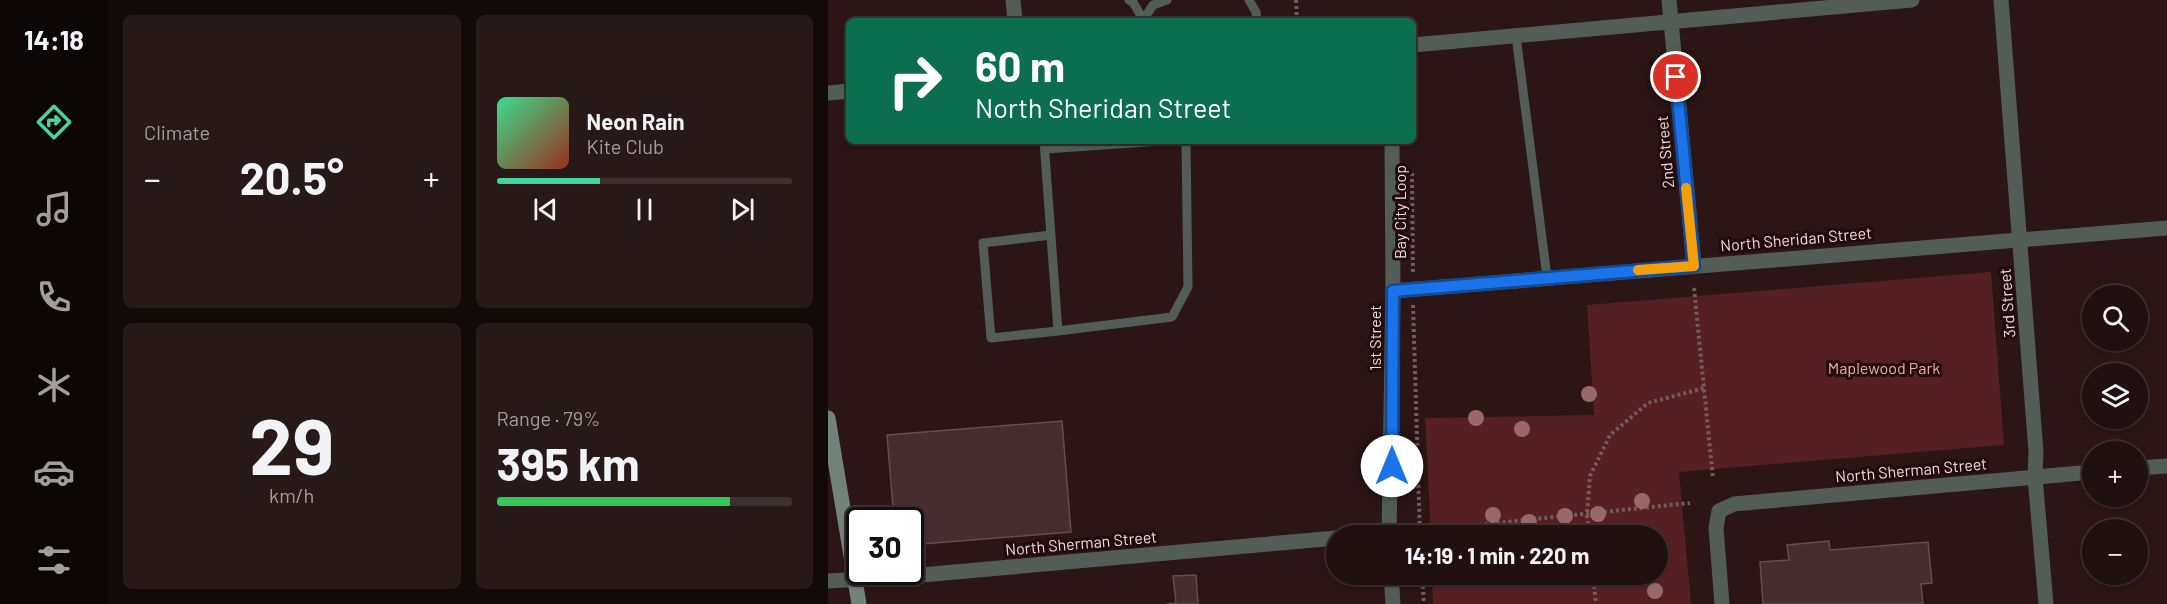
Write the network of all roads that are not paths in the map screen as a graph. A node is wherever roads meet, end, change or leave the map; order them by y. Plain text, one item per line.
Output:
1 (1013, 0) edge
2 (1129, 0) edge
3 (1167, 0) edge
4 (1249, 0) edge
5 (1669, 0) edge
6 (1911, 0) edge
7 (2001, 0) edge
8 (1015, 18) edge
9 (1143, 18) edge
10 (1145, 18) edge
11 (1257, 18) edge
12 (1671, 23) junction
13 (1516, 36) junction
14 (1416, 45) edge
15 (846, 91) edge
16 (828, 93) edge
17 (1073, 144) edge
18 (1186, 144) edge
19 (1392, 144) edge
20 (1044, 145) edge
21 (2167, 228) edge
22 (1051, 235) junction
23 (2020, 239) junction
24 (1694, 266) junction
25 (1547, 278) junction
26 (1393, 291) junction
27 (1058, 332) junction
28 (828, 418) edge
29 (2167, 466) edge
30 (2148, 467) edge
31 (2082, 473) edge
32 (2035, 477) junction
33 (846, 522) edge
34 (1390, 525) edge
35 (1326, 539) edge
36 (924, 574) edge
37 (846, 580) edge
38 (828, 581) edge
39 (857, 585) edge
40 (1392, 585) edge
41 (859, 604) edge
42 (1393, 604) edge
43 (1722, 604) edge
44 (2046, 604) edge

1 - 8 street
2 - 9 lane
3 - 10 lane
4 - 11 lane
5 - 12 street, 2nd Street
6 - 12 street
7 - 23 street, 3rd Street
12 - 13 street
12 - 24 street, 2nd Street
13 - 14 street
13 - 25 lane
15 - 16 street
17 - 20 lane
18 - 27 lane
19 - 26 street, 1st Street
20 - 22 lane
21 - 23 street, North Sheridan Street
22 - 27 lane
22 - 27 lane
23 - 24 street, North Sheridan Street
23 - 32 street, 3rd Street
24 - 25 street, North Sheridan Street
25 - 26 street, North Sheridan Street
26 - 34 street, 1st Street
28 - 33 main road
29 - 30 street
31 - 32 street, North Sherman Street
32 - 43 street, North Sherman Street
32 - 44 street, 3rd Street
35 - 36 street, North Sherman Street
37 - 38 street, North Sherman Street
39 - 41 main road
40 - 42 street

